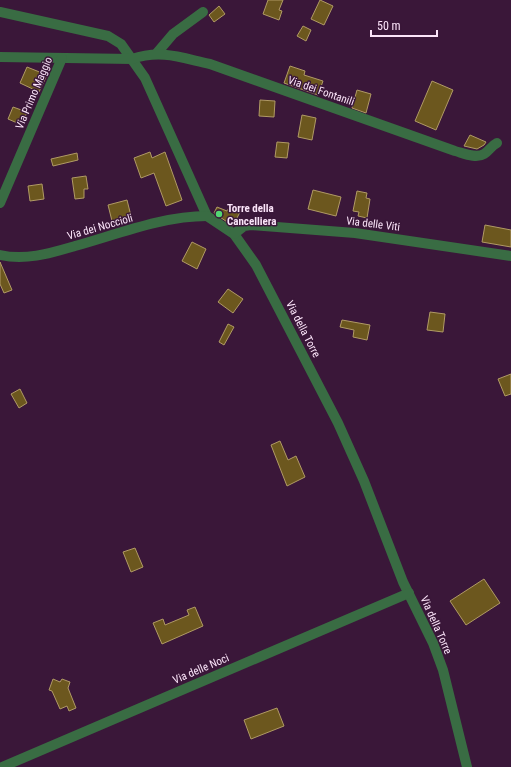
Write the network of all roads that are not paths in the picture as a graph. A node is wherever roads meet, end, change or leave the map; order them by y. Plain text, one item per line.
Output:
1 (0, 12) edge
2 (203, 12) dead end
3 (156, 54) junction
4 (0, 57) edge
5 (62, 58) junction
6 (132, 58) junction
7 (497, 144) dead end
8 (0, 203) edge
9 (207, 216) junction
10 (234, 234) junction
11 (0, 255) edge
12 (511, 256) edge
13 (409, 593) junction
14 (2, 767) edge
15 (467, 767) edge

1 - 6 street
2 - 3 street
3 - 6 street, Via dei Fontanili
3 - 7 street, Via dei Fontanili
4 - 5 street
5 - 6 street, Via Primo Maggio
5 - 8 street, Via Primo Maggio
6 - 9 street
9 - 10 street, Via della Torre
9 - 11 street, Via dei Noccioli
10 - 12 street, Via delle Viti
10 - 13 street, Via della Torre
13 - 14 street, Via delle Noci
13 - 15 street, Via della Torre

